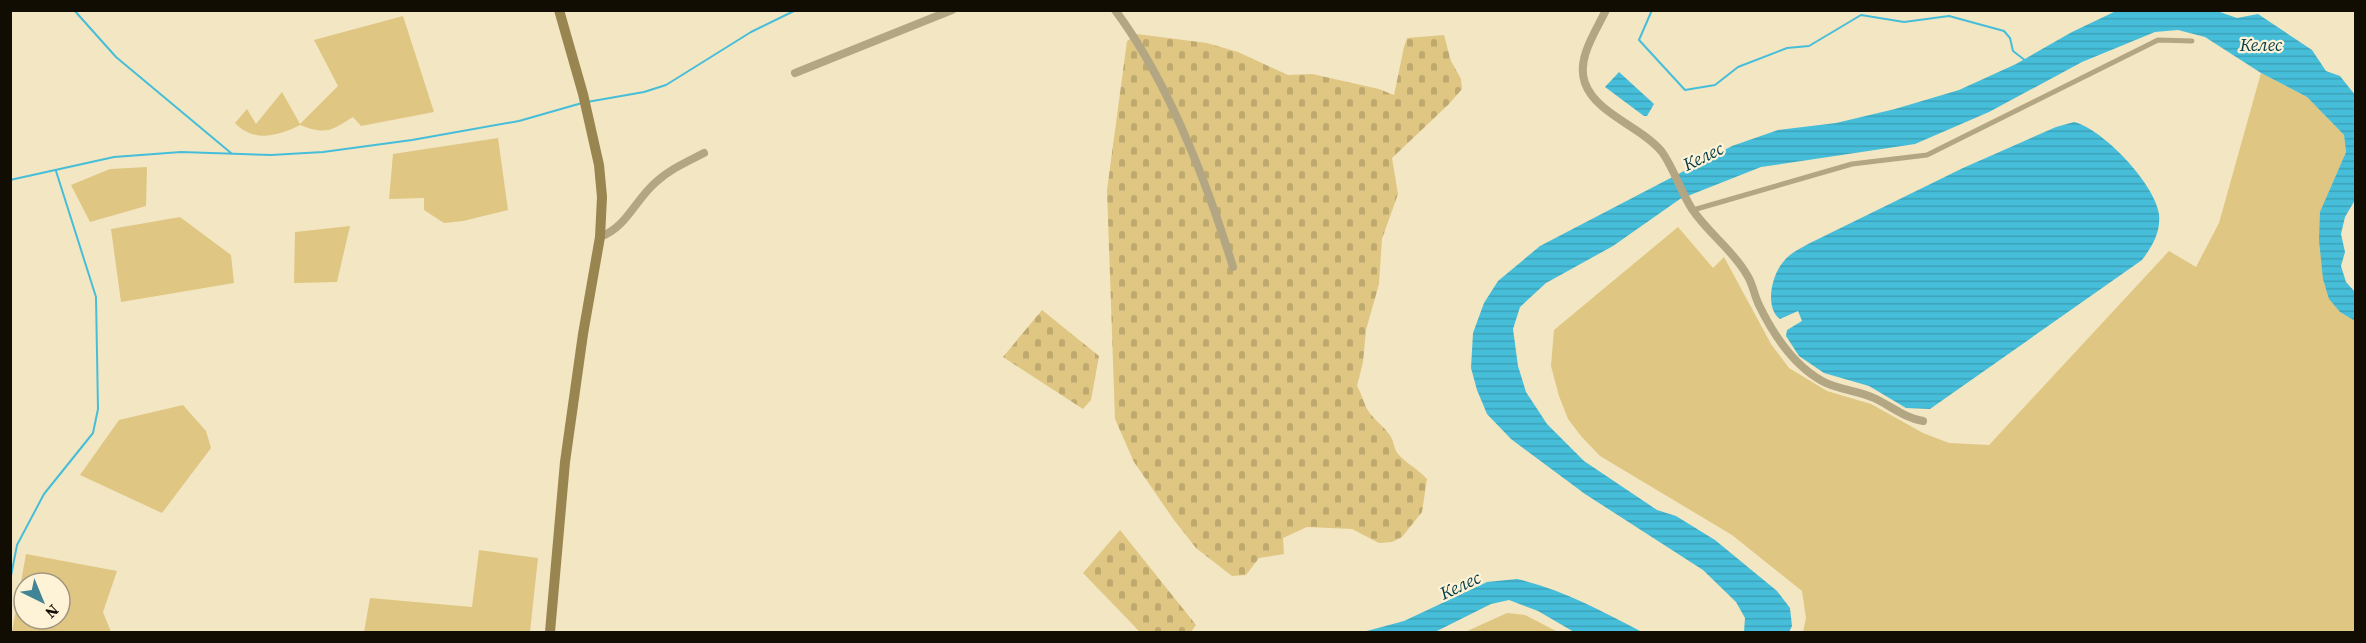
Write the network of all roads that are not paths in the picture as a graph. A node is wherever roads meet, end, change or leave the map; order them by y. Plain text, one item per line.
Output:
1 (559, 10) edge
2 (952, 10) edge
3 (1115, 10) edge
4 (1606, 10) edge
5 (2192, 41) dead end
6 (795, 73) dead end
7 (704, 153) dead end
8 (1693, 210) junction
9 (600, 237) junction
10 (1233, 267) dead end
11 (1923, 421) dead end
12 (550, 633) edge

1 - 9 main road
2 - 6 street
3 - 10 street
4 - 8 street
5 - 8 street
7 - 9 street
8 - 11 street
9 - 12 main road

